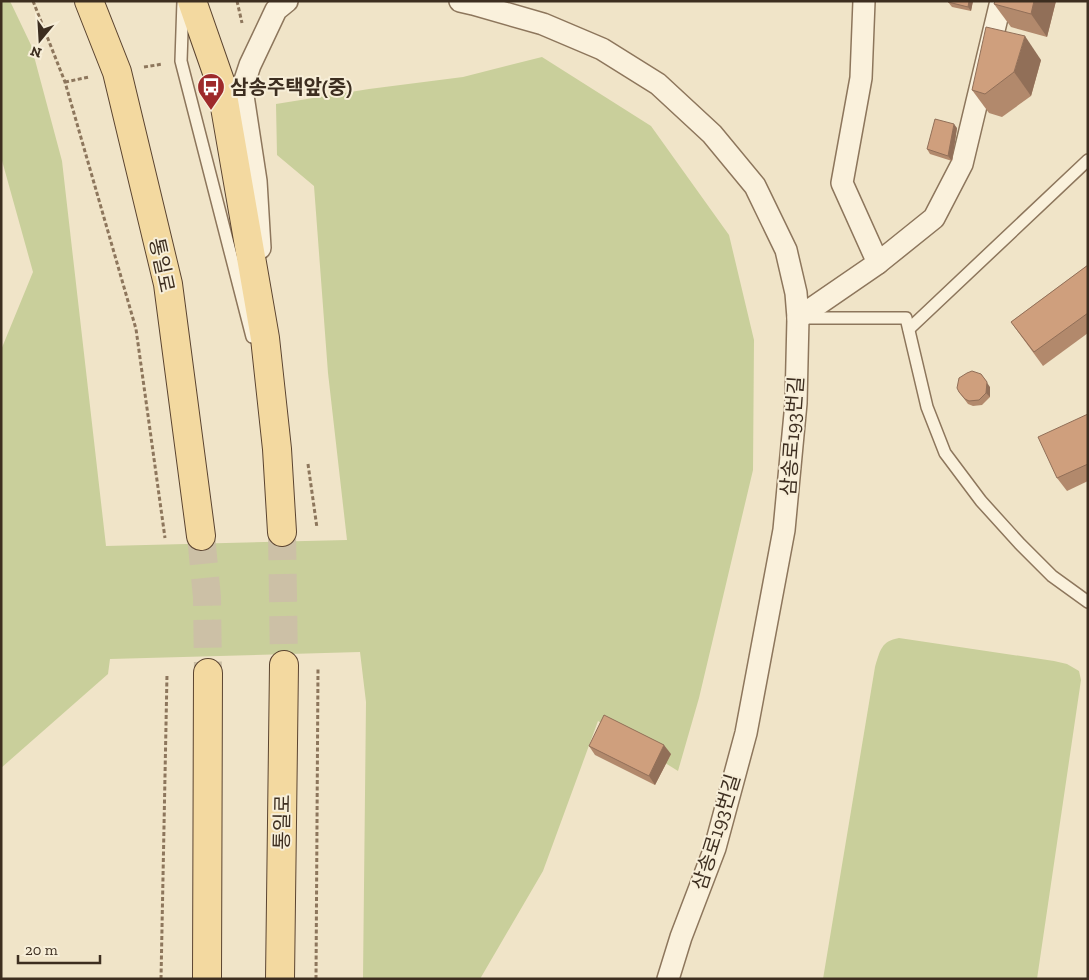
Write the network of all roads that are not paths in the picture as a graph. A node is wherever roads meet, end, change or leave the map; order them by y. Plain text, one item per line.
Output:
1 (90, 1) edge
2 (183, 1) edge
3 (192, 1) edge
4 (287, 1) edge
5 (460, 1) edge
6 (864, 1) edge
7 (1001, 1) edge
8 (1088, 160) edge
9 (878, 263) junction
10 (798, 318) junction
11 (909, 329) junction
12 (265, 338) junction
13 (274, 420) junction
14 (282, 532) tunnel mouth
15 (201, 536) tunnel mouth
16 (1088, 602) edge
17 (284, 665) tunnel mouth
18 (208, 673) tunnel mouth
19 (681, 937) junction
20 (207, 979) edge
21 (280, 979) edge
22 (653, 979) edge
23 (668, 979) edge

1 - 15 main road, 통일로
2 - 13 lane
3 - 12 main road
4 - 12 street
5 - 10 street, 삼송로193번길
6 - 9 street
7 - 9 street
8 - 11 lane
9 - 10 street
10 - 11 lane
10 - 19 street, 삼송로193번길
11 - 16 lane
12 - 13 main road
13 - 14 main road
17 - 21 main road, 통일로
18 - 20 main road
19 - 22 street, 삼송로193번길
19 - 23 street, 삼송로193번길

